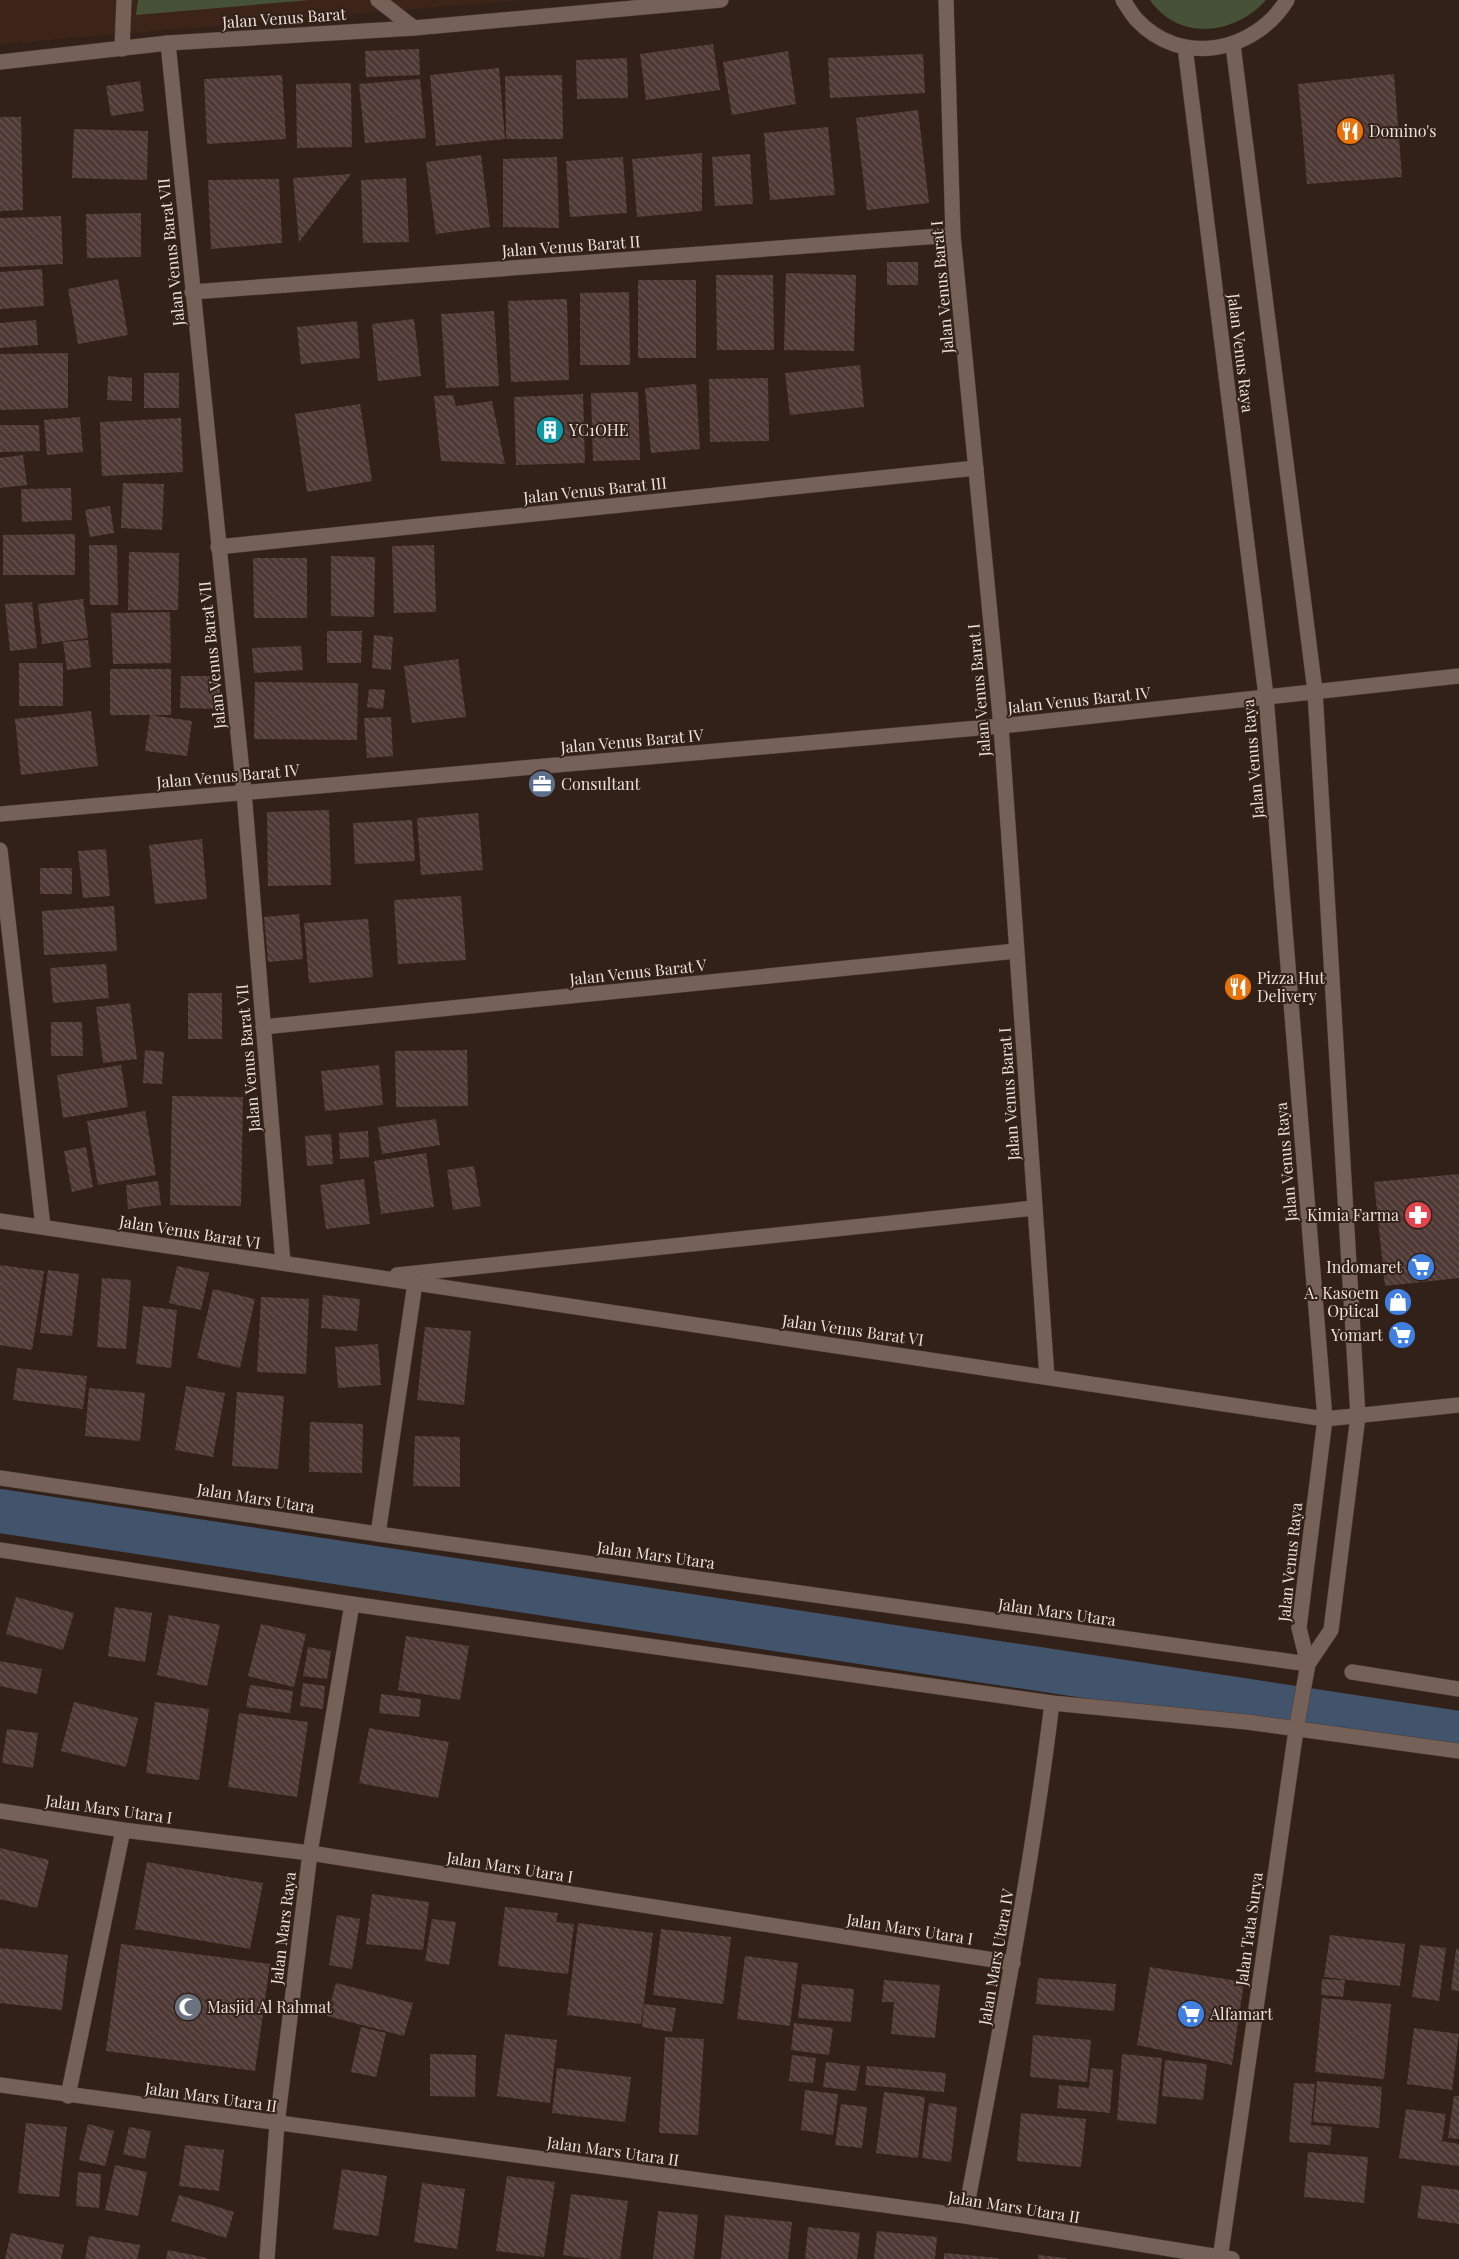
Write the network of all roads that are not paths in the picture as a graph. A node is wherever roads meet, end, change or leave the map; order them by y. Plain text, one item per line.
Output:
1 (124, 0) edge
2 (378, 0) edge
3 (721, 0) edge
4 (946, 0) edge
5 (1123, 0) edge
6 (1287, 0) edge
7 (414, 28) junction
8 (168, 43) junction
9 (1234, 45) junction
10 (1185, 47) junction
11 (122, 49) junction
12 (0, 62) edge
13 (953, 235) junction
14 (192, 292) junction
15 (976, 468) junction
16 (218, 547) junction
17 (1459, 676) edge
18 (1315, 691) junction
19 (1266, 696) junction
20 (1001, 726) junction
21 (244, 792) junction
22 (0, 814) edge
23 (0, 850) edge
24 (1016, 951) junction
25 (262, 1027) junction
26 (1034, 1208) junction
27 (0, 1221) edge
28 (43, 1227) junction
29 (283, 1263) junction
30 (375, 1277) junction
31 (415, 1283) junction
32 (1047, 1377) junction
33 (1459, 1405) edge
34 (1358, 1416) junction
35 (1325, 1419) junction
36 (0, 1478) edge
37 (378, 1534) junction
38 (0, 1550) edge
39 (352, 1604) junction
40 (1308, 1664) junction
41 (1352, 1672) dead end
42 (1459, 1689) edge
43 (1052, 1703) junction
44 (1296, 1730) junction
45 (1459, 1752) edge
46 (0, 1811) edge
47 (124, 1830) junction
48 (310, 1854) junction
49 (1013, 1963) junction
50 (0, 2085) edge
51 (68, 2096) junction
52 (277, 2124) junction
53 (965, 2216) junction
54 (1224, 2258) edge
55 (267, 2259) edge

1 - 11 street
2 - 7 street
3 - 7 street, Jalan Venus Barat
4 - 13 street, Jalan Venus Barat I
5 - 10 street
6 - 9 street
7 - 8 street, Jalan Venus Barat
8 - 11 street, Jalan Venus Barat
8 - 14 street, Jalan Venus Barat VII
9 - 10 street
9 - 18 street, Jalan Venus Raya
10 - 19 street, Jalan Venus Raya
11 - 12 street, Jalan Venus Barat
13 - 14 street, Jalan Venus Barat II
13 - 15 street, Jalan Venus Barat I
14 - 16 street, Jalan Venus Barat VII
15 - 16 street, Jalan Venus Barat III
15 - 20 street, Jalan Venus Barat I
16 - 21 street, Jalan Venus Barat VII
17 - 18 street, Jalan Venus Barat IV
18 - 19 street, Jalan Venus Barat IV
18 - 34 street, Jalan Venus Raya
19 - 20 street, Jalan Venus Barat IV
19 - 35 street, Jalan Venus Raya
20 - 21 street, Jalan Venus Barat IV
20 - 24 street, Jalan Venus Barat I
21 - 22 street, Jalan Venus Barat IV
21 - 25 street, Jalan Venus Barat VII
23 - 28 street
24 - 25 street, Jalan Venus Barat V
24 - 26 street, Jalan Venus Barat I
25 - 29 street, Jalan Venus Barat VII
26 - 30 street, Jalan Venus Barat VI
26 - 32 street, Jalan Venus Barat I
27 - 28 street, Jalan Venus Barat VI
28 - 29 street, Jalan Venus Barat VI
29 - 30 street, Jalan Venus Barat VI
30 - 31 street, Jalan Venus Barat VI
31 - 32 street, Jalan Venus Barat VI
31 - 37 street
32 - 35 street, Jalan Venus Barat VI
33 - 34 street, Jalan Venus Barat VI
34 - 35 street, Jalan Venus Barat VI
34 - 40 street, Jalan Venus Raya
35 - 40 street, Jalan Venus Raya
36 - 37 street, Jalan Mars Utara
37 - 40 street, Jalan Mars Utara
38 - 39 street
39 - 43 street
39 - 48 street, Jalan Mars Raya
40 - 44 street, Jalan Tata Surya
41 - 42 street
43 - 44 street
43 - 49 street, Jalan Mars Utara IV
44 - 45 street
44 - 54 street, Jalan Tata Surya
46 - 47 street, Jalan Mars Utara I
47 - 48 street, Jalan Mars Utara I
47 - 51 street
48 - 49 street, Jalan Mars Utara I
48 - 52 street, Jalan Mars Raya
49 - 53 street, Jalan Mars Utara IV
50 - 51 street, Jalan Mars Utara II
51 - 52 street, Jalan Mars Utara II
52 - 53 street, Jalan Mars Utara II
52 - 55 street, Jalan Mars Raya
53 - 54 street, Jalan Mars Utara II

